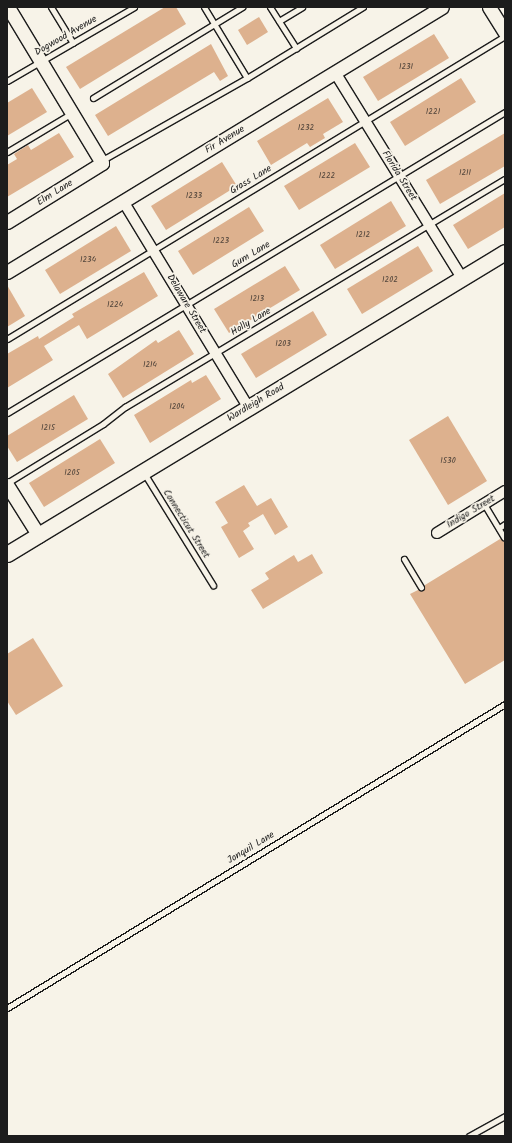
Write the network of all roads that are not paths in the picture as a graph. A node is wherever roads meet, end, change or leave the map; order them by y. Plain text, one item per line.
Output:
1 (8, 7) edge
2 (52, 7) edge
3 (134, 7) edge
4 (204, 7) edge
5 (242, 7) edge
6 (270, 7) edge
7 (302, 7) edge
8 (363, 7) edge
9 (442, 7) edge
10 (489, 7) edge
11 (279, 21) junction
12 (214, 24) junction
13 (505, 33) edge
14 (505, 36) edge
15 (73, 43) junction
16 (296, 48) junction
17 (40, 62) junction
18 (336, 74) junction
19 (247, 78) junction
20 (7, 81) edge
21 (93, 98) dead end
22 (73, 112) junction
23 (505, 112) edge
24 (365, 121) junction
25 (7, 152) edge
26 (102, 163) junction
27 (399, 176) junction
28 (505, 179) edge
29 (123, 201) junction
30 (7, 222) edge
31 (429, 225) junction
32 (153, 250) junction
33 (505, 252) edge
34 (7, 272) edge
35 (462, 278) junction
36 (186, 305) junction
37 (7, 339) edge
38 (216, 354) junction
39 (249, 408) junction
40 (7, 413) edge
41 (144, 472) junction
42 (7, 484) edge
43 (505, 491) edge
44 (484, 504) junction
45 (505, 524) edge
46 (499, 528) junction
47 (437, 533) dead end
48 (39, 536) junction
49 (504, 537) dead end
50 (7, 554) edge
51 (404, 559) dead end
52 (213, 585) dead end
53 (421, 587) dead end
54 (505, 704) edge
55 (7, 1008) edge
56 (505, 1116) edge
57 (469, 1136) edge

1 - 17 street
2 - 15 lane
3 - 15 lane, Dogwood Avenue
4 - 12 lane
5 - 12 lane
6 - 11 lane
7 - 11 lane
8 - 16 lane
9 - 18 street, Fir Avenue
10 - 13 street
11 - 16 lane
12 - 19 lane
12 - 21 lane
14 - 24 lane, Grass Lane
15 - 17 lane, Dogwood Avenue
16 - 19 lane
17 - 20 lane, Dogwood Avenue
17 - 22 street
18 - 24 street, Florida Street
18 - 29 street, Fir Avenue
19 - 26 lane
22 - 25 lane
22 - 26 street
23 - 27 lane, Gum Lane
24 - 27 street, Florida Street
24 - 32 lane, Grass Lane
26 - 30 street, Elm Lane
27 - 31 street, Florida Street
27 - 36 lane, Gum Lane
28 - 31 lane, Holly Lane
29 - 32 street, Delaware Street
29 - 34 street, Fir Avenue
31 - 35 street, Florida Street
31 - 38 lane, Holly Lane
32 - 36 street, Delaware Street
32 - 37 lane, Grass Lane
33 - 35 main road, Wardleigh Road
35 - 39 main road, Wardleigh Road
36 - 38 street, Delaware Street
36 - 40 lane, Gum Lane
38 - 39 street, Delaware Street
38 - 42 lane, Holly Lane
39 - 41 main road, Wardleigh Road
41 - 48 main road, Wardleigh Road
41 - 52 lane, Connecticut Street
42 - 48 street
43 - 44 street, Indigo Street
44 - 46 lane
44 - 47 street, Indigo Street
45 - 46 lane
46 - 49 lane
48 - 50 main road, Wardleigh Road
51 - 53 lane
54 - 55 lane, Jonquil Lane
56 - 57 lane

